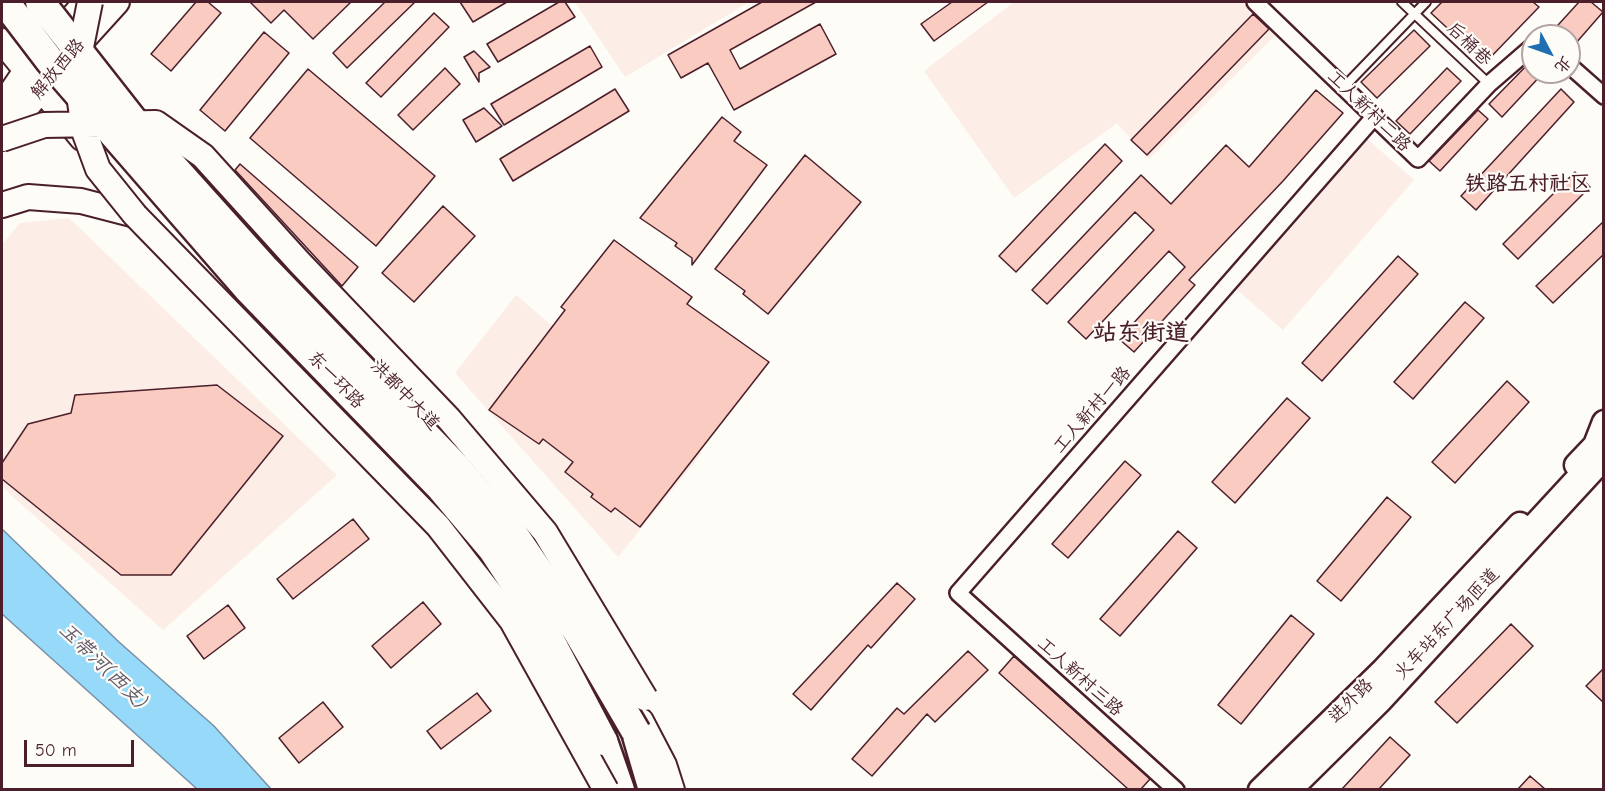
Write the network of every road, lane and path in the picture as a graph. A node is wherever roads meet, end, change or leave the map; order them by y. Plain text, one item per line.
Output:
1 (5, 2) edge
2 (40, 2) edge
3 (50, 2) edge
4 (88, 2) edge
5 (117, 2) edge
6 (1255, 2) edge
7 (1402, 2) edge
8 (1426, 2) edge
9 (1415, 14) junction
10 (67, 22) junction
11 (2, 27) edge
12 (82, 40) junction
13 (2, 41) edge
14 (1521, 56) edge
15 (1581, 76) edge
16 (33, 81) junction
17 (1489, 84) junction
18 (1344, 87) junction
19 (1604, 96) edge
20 (2, 106) edge
21 (1375, 116) junction
22 (2, 139) edge
23 (2, 205) edge
24 (135, 215) junction
25 (1604, 422) edge
26 (1601, 449) edge
27 (1604, 475) edge
28 (958, 593) joint
29 (592, 789) edge
30 (606, 789) edge
31 (620, 789) edge
32 (653, 789) edge
33 (672, 789) edge
34 (686, 789) edge
35 (1176, 789) edge
36 (1260, 789) edge
37 (1286, 789) edge
38 (1307, 789) edge

1 - 11 main road
1 - 31 highway, 东一环路, bridge
2 - 32 highway, 东一环路, bridge
3 - 10 main road, 洪都中大道
4 - 10 main road, 解放西路
4 - 24 main road, bridge
5 - 12 main road, 解放西路
6 - 18 street, 工人新村二路
7 - 9 lane, 后桶巷
8 - 9 lane
9 - 17 lane, 后桶巷
9 - 18 lane
10 - 12 main road, 洪都中大道
10 - 16 main road, 解放西路
12 - 16 main road, 解放西路
12 - 33 main road, 洪都中大道
13 - 16 main road
14 - 17 street, 工人新村二路
15 - 19 street
16 - 20 main road, 解放西路
16 - 22 main road, 解放西路
16 - 29 main road
17 - 21 street, 工人新村二路
18 - 21 street, 工人新村二路
21 - 28 street, 工人新村一路
22 - 34 main road, bridge
23 - 24 main road
24 - 30 main road, bridge
25 - 26 street, 进外路
26 - 36 street, 进外路
26 - 37 highway, 火车站东广场匝道
27 - 38 street, 进外路
28 - 35 street, 工人新村三路

